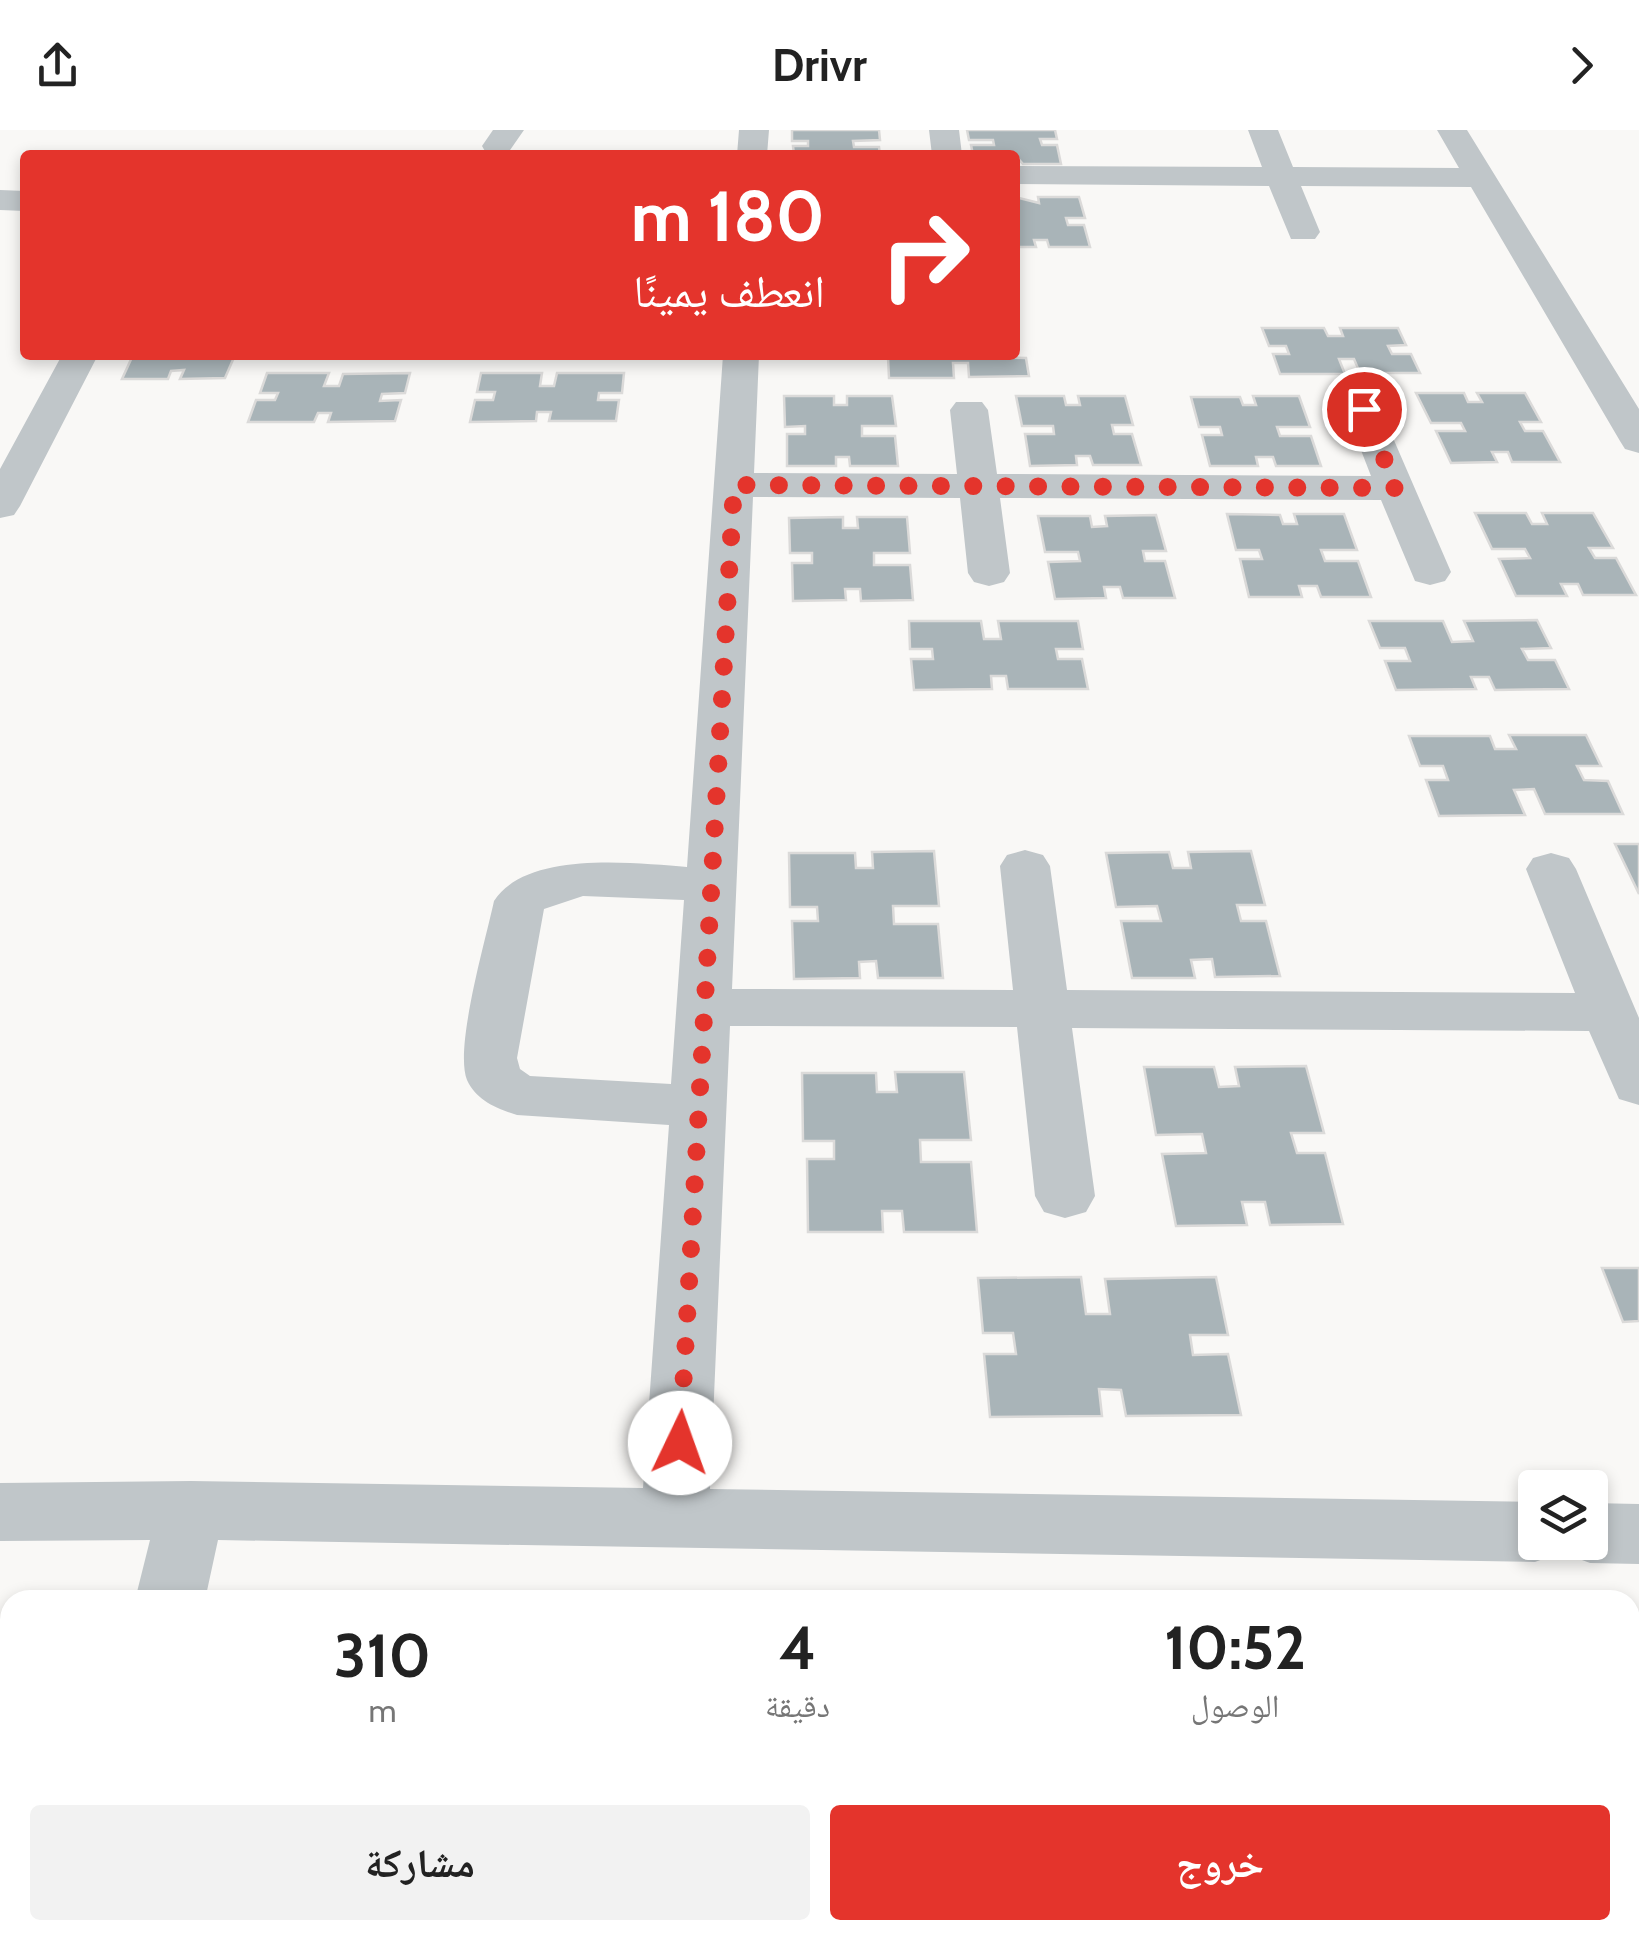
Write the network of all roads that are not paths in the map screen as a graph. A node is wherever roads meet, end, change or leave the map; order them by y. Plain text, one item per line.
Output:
1 (1263, 130) edge
2 (1452, 130) edge
3 (1020, 175) edge
4 (1281, 177) junction
5 (1479, 178) junction
6 (1303, 232) dead end
7 (77, 360) edge
8 (741, 360) edge
9 (1364, 409) dead end
10 (969, 410) dead end
11 (1639, 441) edge
12 (734, 485) junction
13 (979, 486) junction
14 (1396, 488) junction
15 (0, 506) edge
16 (1430, 572) dead end
17 (989, 573) dead end
18 (1025, 866) dead end
19 (1551, 869) dead end
20 (711, 885) junction
21 (704, 1007) junction
22 (1042, 1008) junction
23 (1609, 1012) junction
24 (1639, 1085) edge
25 (698, 1106) junction
26 (1065, 1196) dead end
27 (191, 1510) junction
28 (0, 1512) edge
29 (675, 1518) junction
30 (1518, 1532) edge
31 (1608, 1533) edge
32 (1639, 1534) edge
33 (172, 1590) edge

1 - 4 street
2 - 5 street
3 - 4 street
4 - 5 street
4 - 6 street
5 - 11 street
7 - 15 street
8 - 12 street
9 - 14 street
10 - 13 street
12 - 13 street
12 - 20 street
13 - 14 street
13 - 17 street
14 - 16 street
18 - 22 street
19 - 23 street
20 - 21 street
20 - 25 street
21 - 22 street
21 - 25 street
22 - 23 street
22 - 26 street
23 - 24 street
25 - 29 street
27 - 28 street
27 - 29 street
27 - 33 street
29 - 30 street
31 - 32 street

